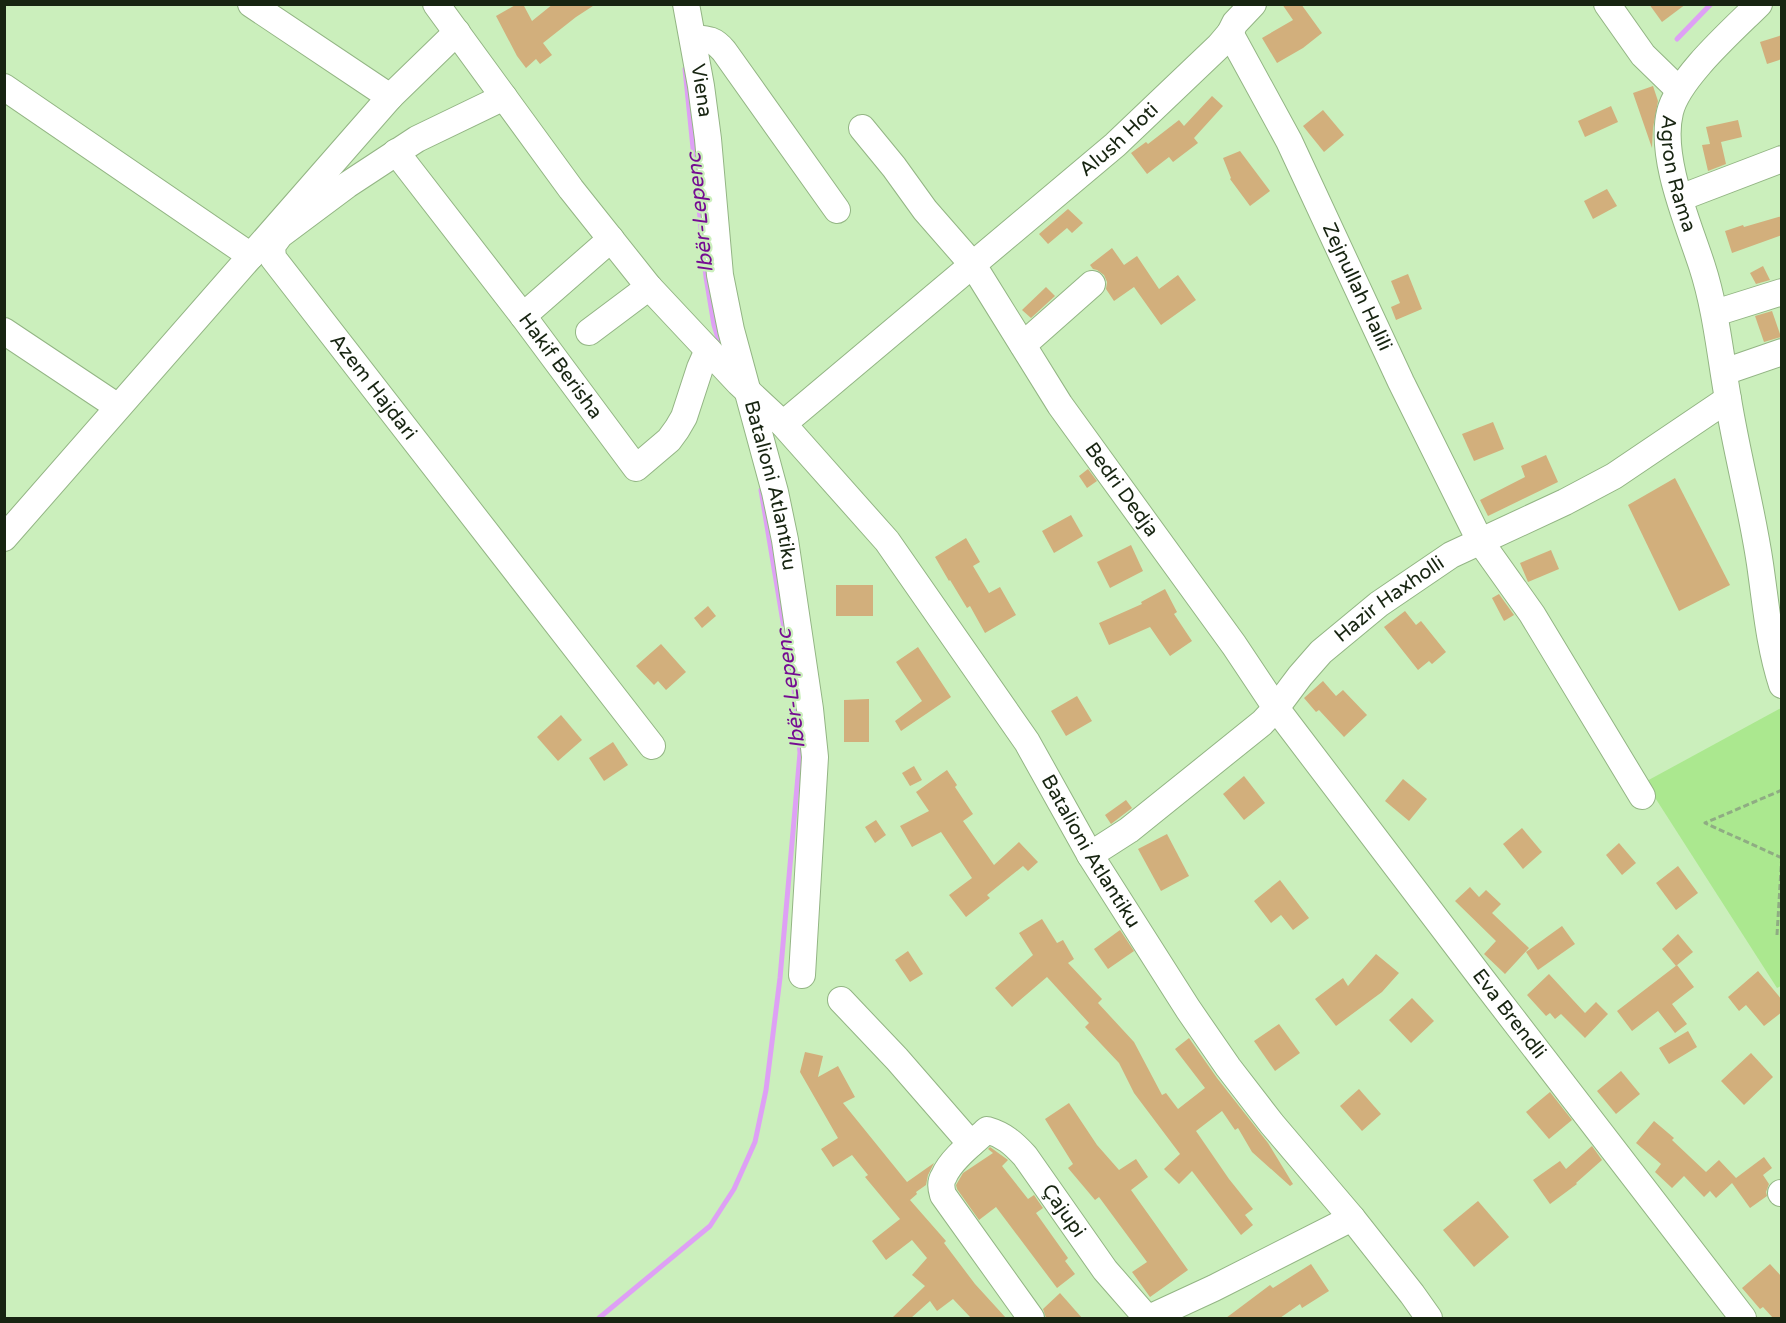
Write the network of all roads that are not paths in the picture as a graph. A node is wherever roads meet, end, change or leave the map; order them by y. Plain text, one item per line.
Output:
1 (251, 4) edge
2 (436, 4) edge
3 (686, 4) edge
4 (1253, 4) edge
5 (1607, 4) edge
6 (1759, 4) edge
7 (1235, 20) edge
8 (456, 32) junction
9 (693, 38) junction
10 (4, 87) edge
11 (1679, 90) junction
12 (390, 97) junction
13 (504, 97) junction
14 (862, 128) dead end
15 (396, 152) junction
16 (1782, 159) edge
17 (1680, 198) junction
18 (837, 210) dead end
19 (611, 239) junction
20 (251, 256) junction
21 (973, 265) junction
22 (1092, 284) dead end
23 (649, 287) junction
24 (1782, 292) edge
25 (1715, 313) junction
26 (523, 316) junction
27 (4, 331) edge
28 (590, 332) dead end
29 (1023, 345) junction
30 (708, 350) junction
31 (1782, 352) edge
32 (1724, 372) junction
33 (743, 386) junction
34 (1728, 399) junction
35 (118, 407) junction
36 (783, 424) junction
37 (4, 538) edge
38 (1480, 541) junction
39 (1782, 685) edge
40 (1276, 708) junction
41 (651, 746) dead end
42 (1642, 795) dead end
43 (1090, 855) junction
44 (802, 975) dead end
45 (841, 1000) dead end
46 (979, 1137) junction
47 (1352, 1218) junction
48 (1031, 1318) edge
49 (1148, 1318) edge
50 (1430, 1318) edge
51 (1743, 1318) edge

1 - 12 street
2 - 8 street, Batalioni Atlantiku
3 - 9 street, Viena
4 - 7 street, Alush Hoti
5 - 11 street
6 - 11 street, Agron Rama
7 - 21 street, Alush Hoti
7 - 38 street, Zejnullah Halili
8 - 12 street
8 - 13 street, Batalioni Atlantiku
9 - 18 street
9 - 33 street, Viena
10 - 20 street
11 - 17 street, Agron Rama
12 - 20 street
13 - 15 street, Azem Hajdari
13 - 19 street, Batalioni Atlantiku
14 - 21 street
15 - 26 street, Hakif Berisha
15 - 41 street, Azem Hajdari
16 - 17 street
17 - 25 street, Agron Rama
19 - 23 street, Batalioni Atlantiku
19 - 26 street
20 - 35 street
21 - 29 street, Bedri Dedja
21 - 36 street, Alush Hoti
22 - 29 street
23 - 28 street
23 - 30 street, Batalioni Atlantiku
24 - 25 street
25 - 32 street, Agron Rama
26 - 30 street, Hakif Berisha
27 - 35 street
29 - 40 street, Bedri Dedja
30 - 33 street, Batalioni Atlantiku
31 - 32 street
32 - 34 street, Agron Rama
33 - 36 street, Batalioni Atlantiku
33 - 44 street, Batalioni Atlantiku
34 - 38 street, Hazir Haxholli
34 - 39 street, Agron Rama
35 - 37 street
36 - 43 street, Batalioni Atlantiku
38 - 40 street, Hazir Haxholli
38 - 42 street, Zejnullah Halili
40 - 43 street, Hazir Haxholli
40 - 51 street, Eva Brendli
43 - 47 street, Batalioni Atlantiku
45 - 46 street, Çajupi
46 - 48 street
46 - 49 street, Çajupi
47 - 49 street, Çajupi
47 - 50 street, Batalioni Atlantiku

